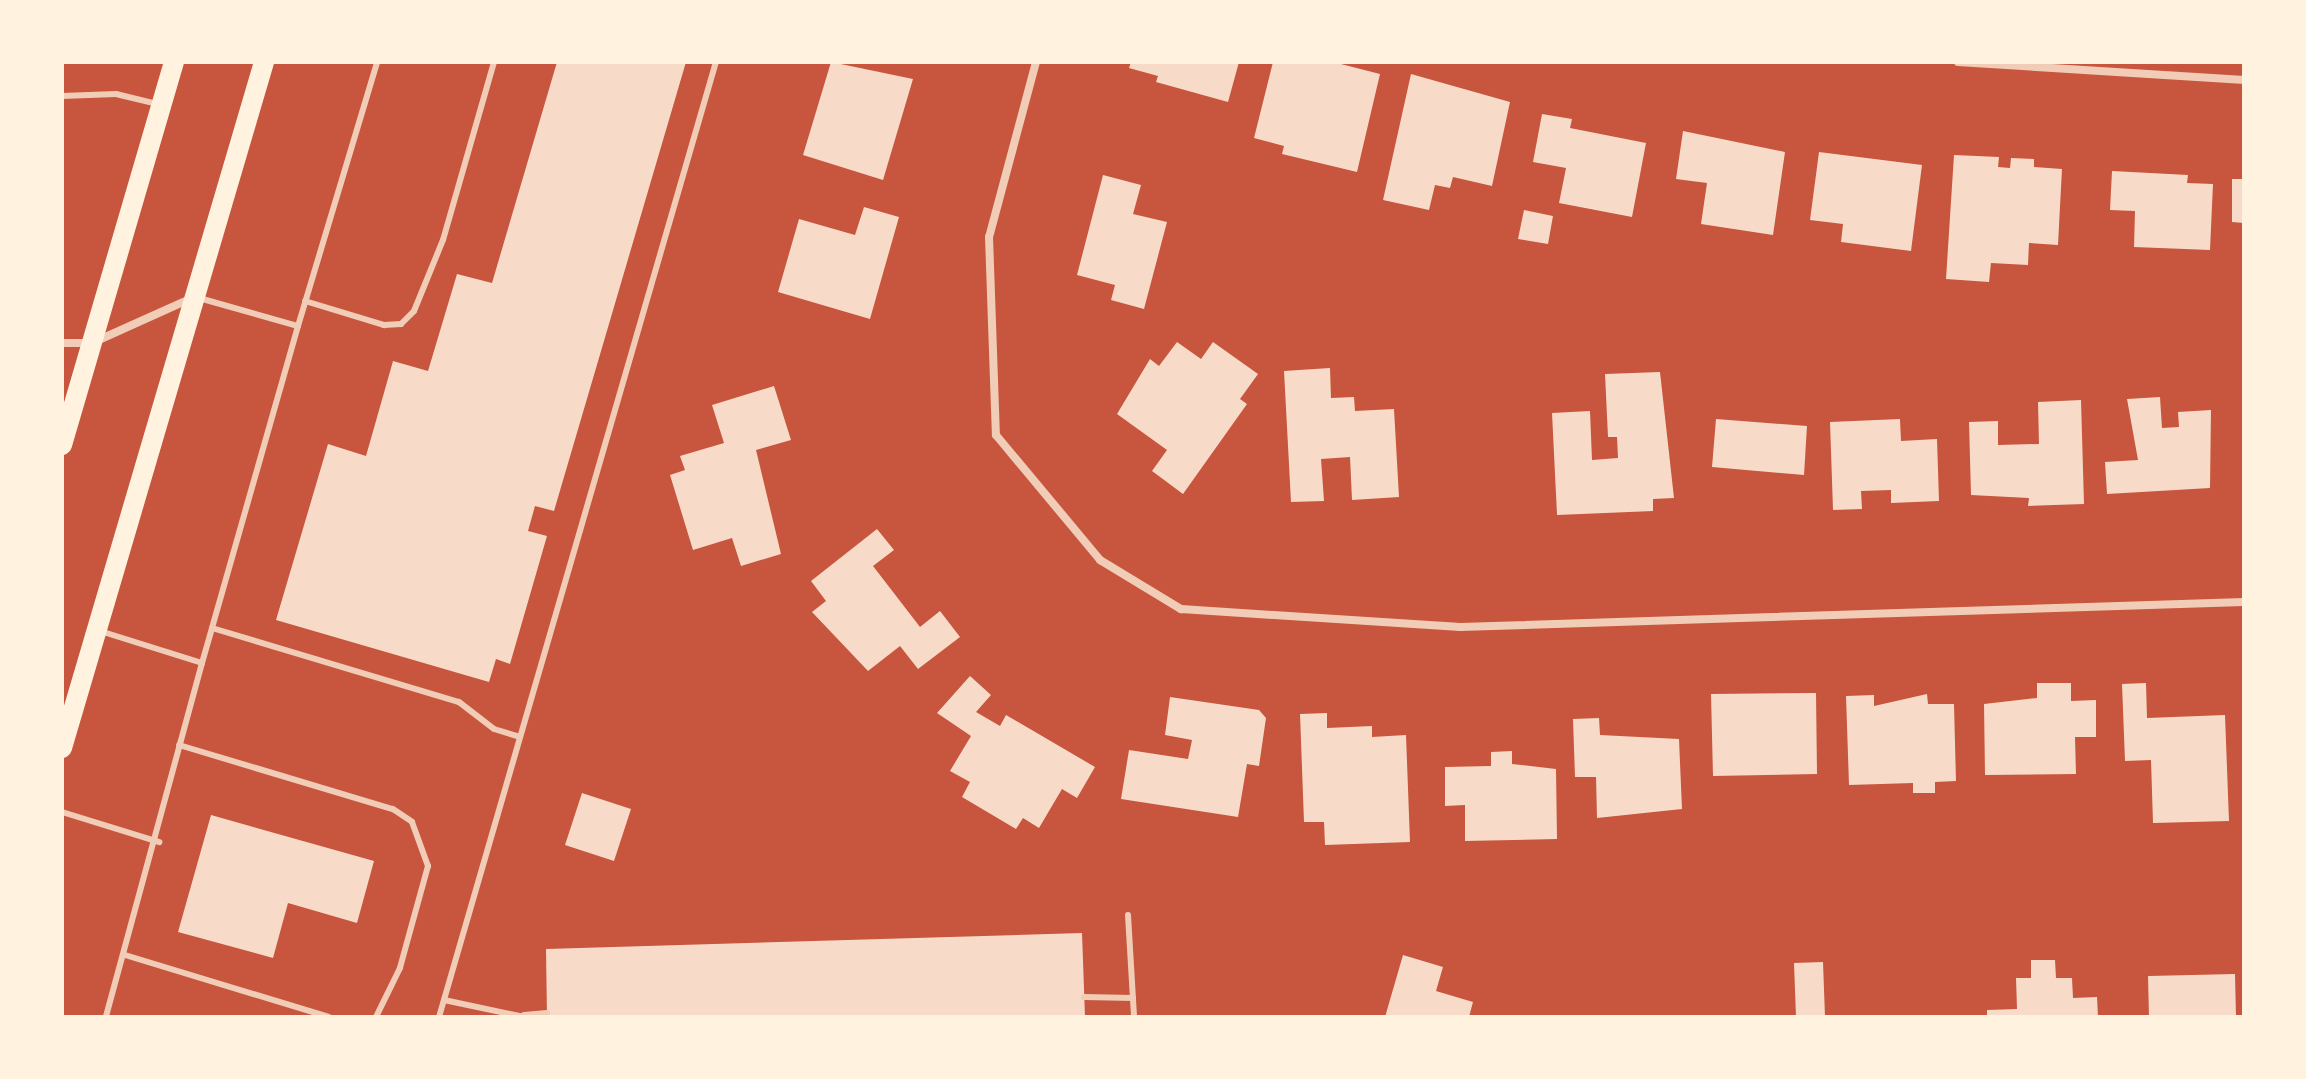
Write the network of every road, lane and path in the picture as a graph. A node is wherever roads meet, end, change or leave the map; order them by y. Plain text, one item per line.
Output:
1 (174, 62) edge
2 (264, 62) edge
3 (377, 62) edge
4 (494, 62) edge
5 (716, 62) edge
6 (1036, 62) edge
7 (1958, 62) edge
8 (2244, 80) edge
9 (62, 96) edge
10 (162, 105) junction
11 (194, 297) junction
12 (305, 301) junction
13 (298, 326) junction
14 (62, 343) edge
15 (92, 343) junction
16 (62, 445) edge
17 (2244, 602) edge
18 (212, 628) junction
19 (96, 630) junction
20 (202, 663) junction
21 (520, 737) junction
22 (179, 745) junction
23 (62, 748) edge
24 (62, 812) edge
25 (159, 842) junction
26 (1128, 915) dead end
27 (125, 955) junction
28 (1084, 997) dead end
29 (1133, 998) junction
30 (444, 1000) junction
31 (547, 1013) dead end
32 (524, 1016) edge
33 (106, 1017) edge
34 (329, 1017) edge
35 (376, 1017) edge
36 (439, 1017) edge
37 (1134, 1017) edge

1 - 10 main road
2 - 11 main road
3 - 12 lane
4 - 12 lane
5 - 21 lane
6 - 17 street
7 - 8 street
9 - 10 lane
10 - 15 main road
11 - 13 lane
11 - 15 street
11 - 19 main road
12 - 13 lane
13 - 18 lane
14 - 15 street
15 - 16 main road
18 - 20 lane
18 - 21 lane
19 - 20 lane
19 - 23 main road
20 - 22 lane
21 - 30 lane
22 - 25 lane
22 - 35 lane
24 - 25 lane
25 - 27 lane
26 - 29 lane
27 - 33 lane
27 - 34 lane
28 - 29 lane
29 - 37 lane
30 - 32 lane
30 - 36 lane
31 - 32 lane

